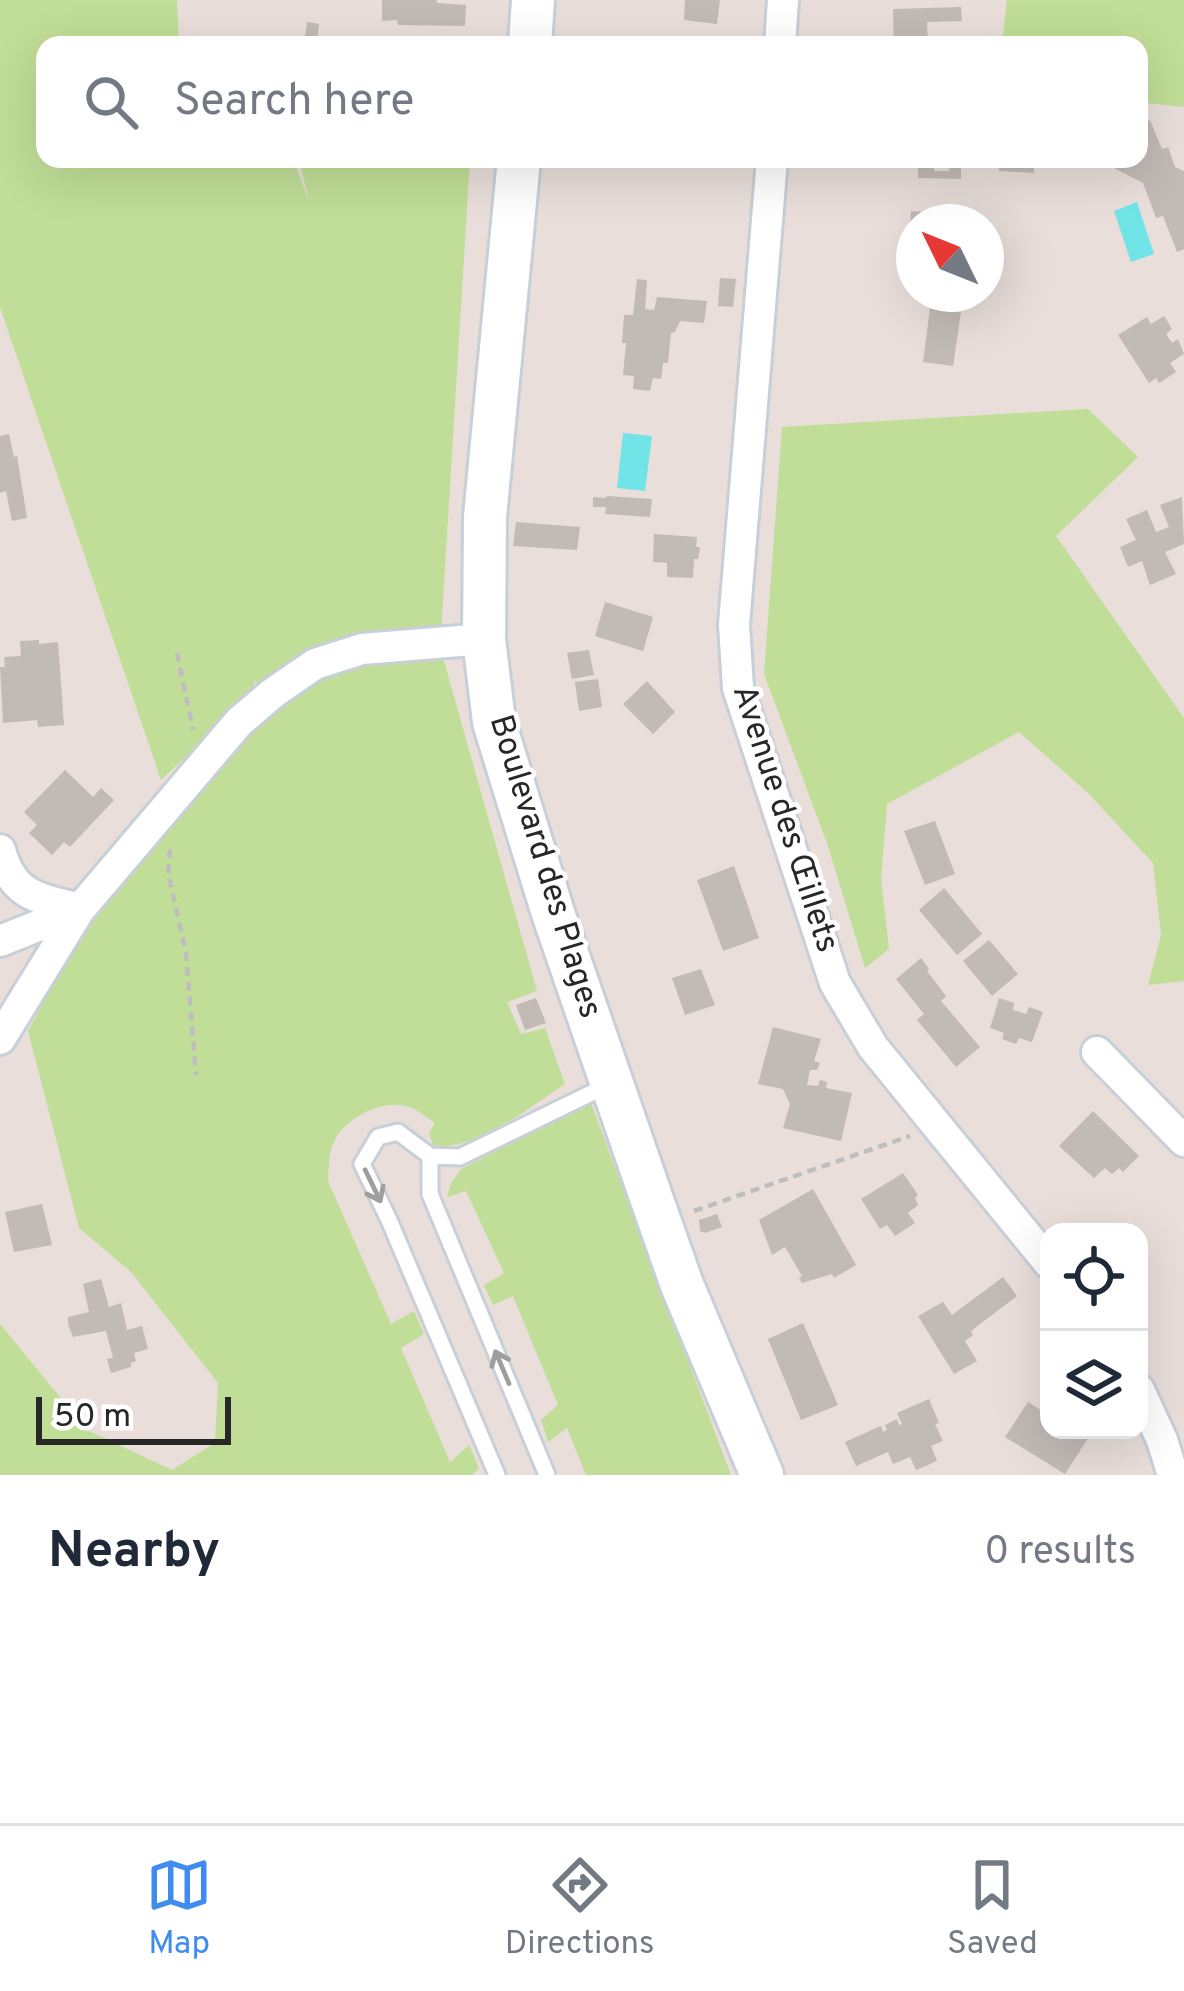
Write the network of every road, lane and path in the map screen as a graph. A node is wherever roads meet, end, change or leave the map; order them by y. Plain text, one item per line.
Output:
1 (533, 0) edge
2 (783, 0) edge
3 (531, 36) edge
4 (781, 36) edge
5 (518, 168) edge
6 (771, 168) edge
7 (484, 639) junction
8 (177, 653) dead end
9 (197, 771) junction
10 (176, 838) dead end
11 (0, 850) edge
12 (80, 909) junction
13 (0, 941) edge
14 (0, 1039) edge
15 (1097, 1052) dead end
16 (196, 1075) dead end
17 (612, 1084) junction
18 (938, 1127) junction
19 (1184, 1141) edge
20 (430, 1156) junction
21 (660, 1222) junction
22 (1040, 1252) edge
23 (1148, 1410) edge
24 (496, 1475) edge
25 (547, 1475) edge
26 (762, 1475) edge
27 (1173, 1475) edge

1 - 3 main road
2 - 4 street
5 - 7 main road, Boulevard des Plages
6 - 18 street, Avenue des Œillets
7 - 9 street
7 - 17 main road, Boulevard des Plages
8 - 9 path
9 - 12 street
10 - 16 path
11 - 12 street
12 - 13 street
12 - 14 street
15 - 19 street
17 - 20 lane
17 - 21 main road, Boulevard des Plages
18 - 21 path
18 - 22 street, Avenue des Œillets
20 -> 24 lane
25 -> 20 lane
21 - 26 main road, Boulevard des Plages
23 - 27 street

